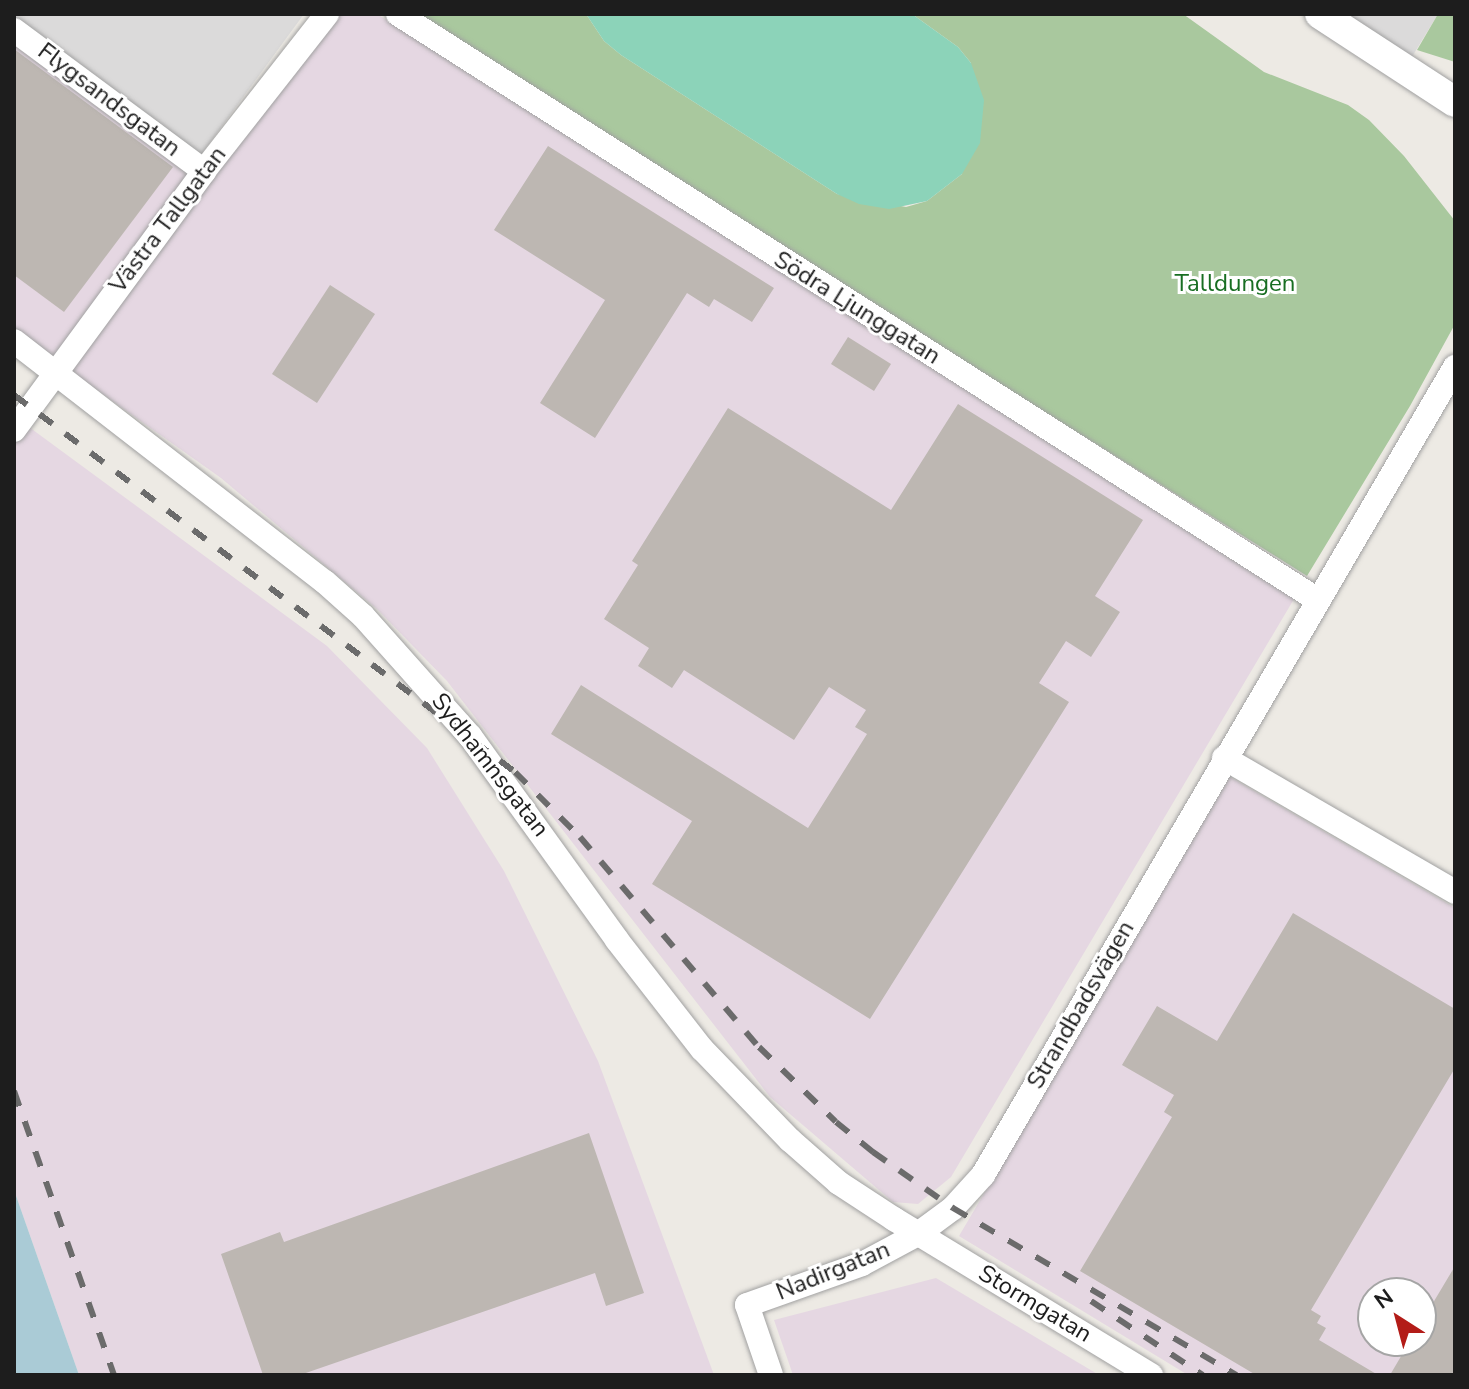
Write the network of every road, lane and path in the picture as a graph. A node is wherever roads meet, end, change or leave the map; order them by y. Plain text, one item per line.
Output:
1 (327, 14) edge
2 (398, 14) edge
3 (1320, 14) edge
4 (14, 30) edge
5 (1452, 102) edge
6 (204, 171) junction
7 (14, 341) edge
8 (1455, 367) edge
9 (56, 372) junction
10 (14, 430) edge
11 (1318, 600) junction
12 (1224, 758) junction
13 (1455, 892) edge
14 (918, 1234) junction
15 (771, 1375) edge
16 (1151, 1375) edge

1 - 6 street, Västra Tallgatan
2 - 11 street, Södra Ljunggatan
3 - 5 street
4 - 6 street, Flygsandsgatan
6 - 9 street, Västra Tallgatan
7 - 9 street, Sydhamnsgatan
8 - 11 street, Strandbadsvägen
9 - 10 street, Västra Tallgatan
9 - 14 street, Sydhamnsgatan
11 - 12 street, Strandbadsvägen
12 - 13 street
12 - 14 street, Strandbadsvägen
14 - 15 street, Nadirgatan
14 - 16 street, Stormgatan

